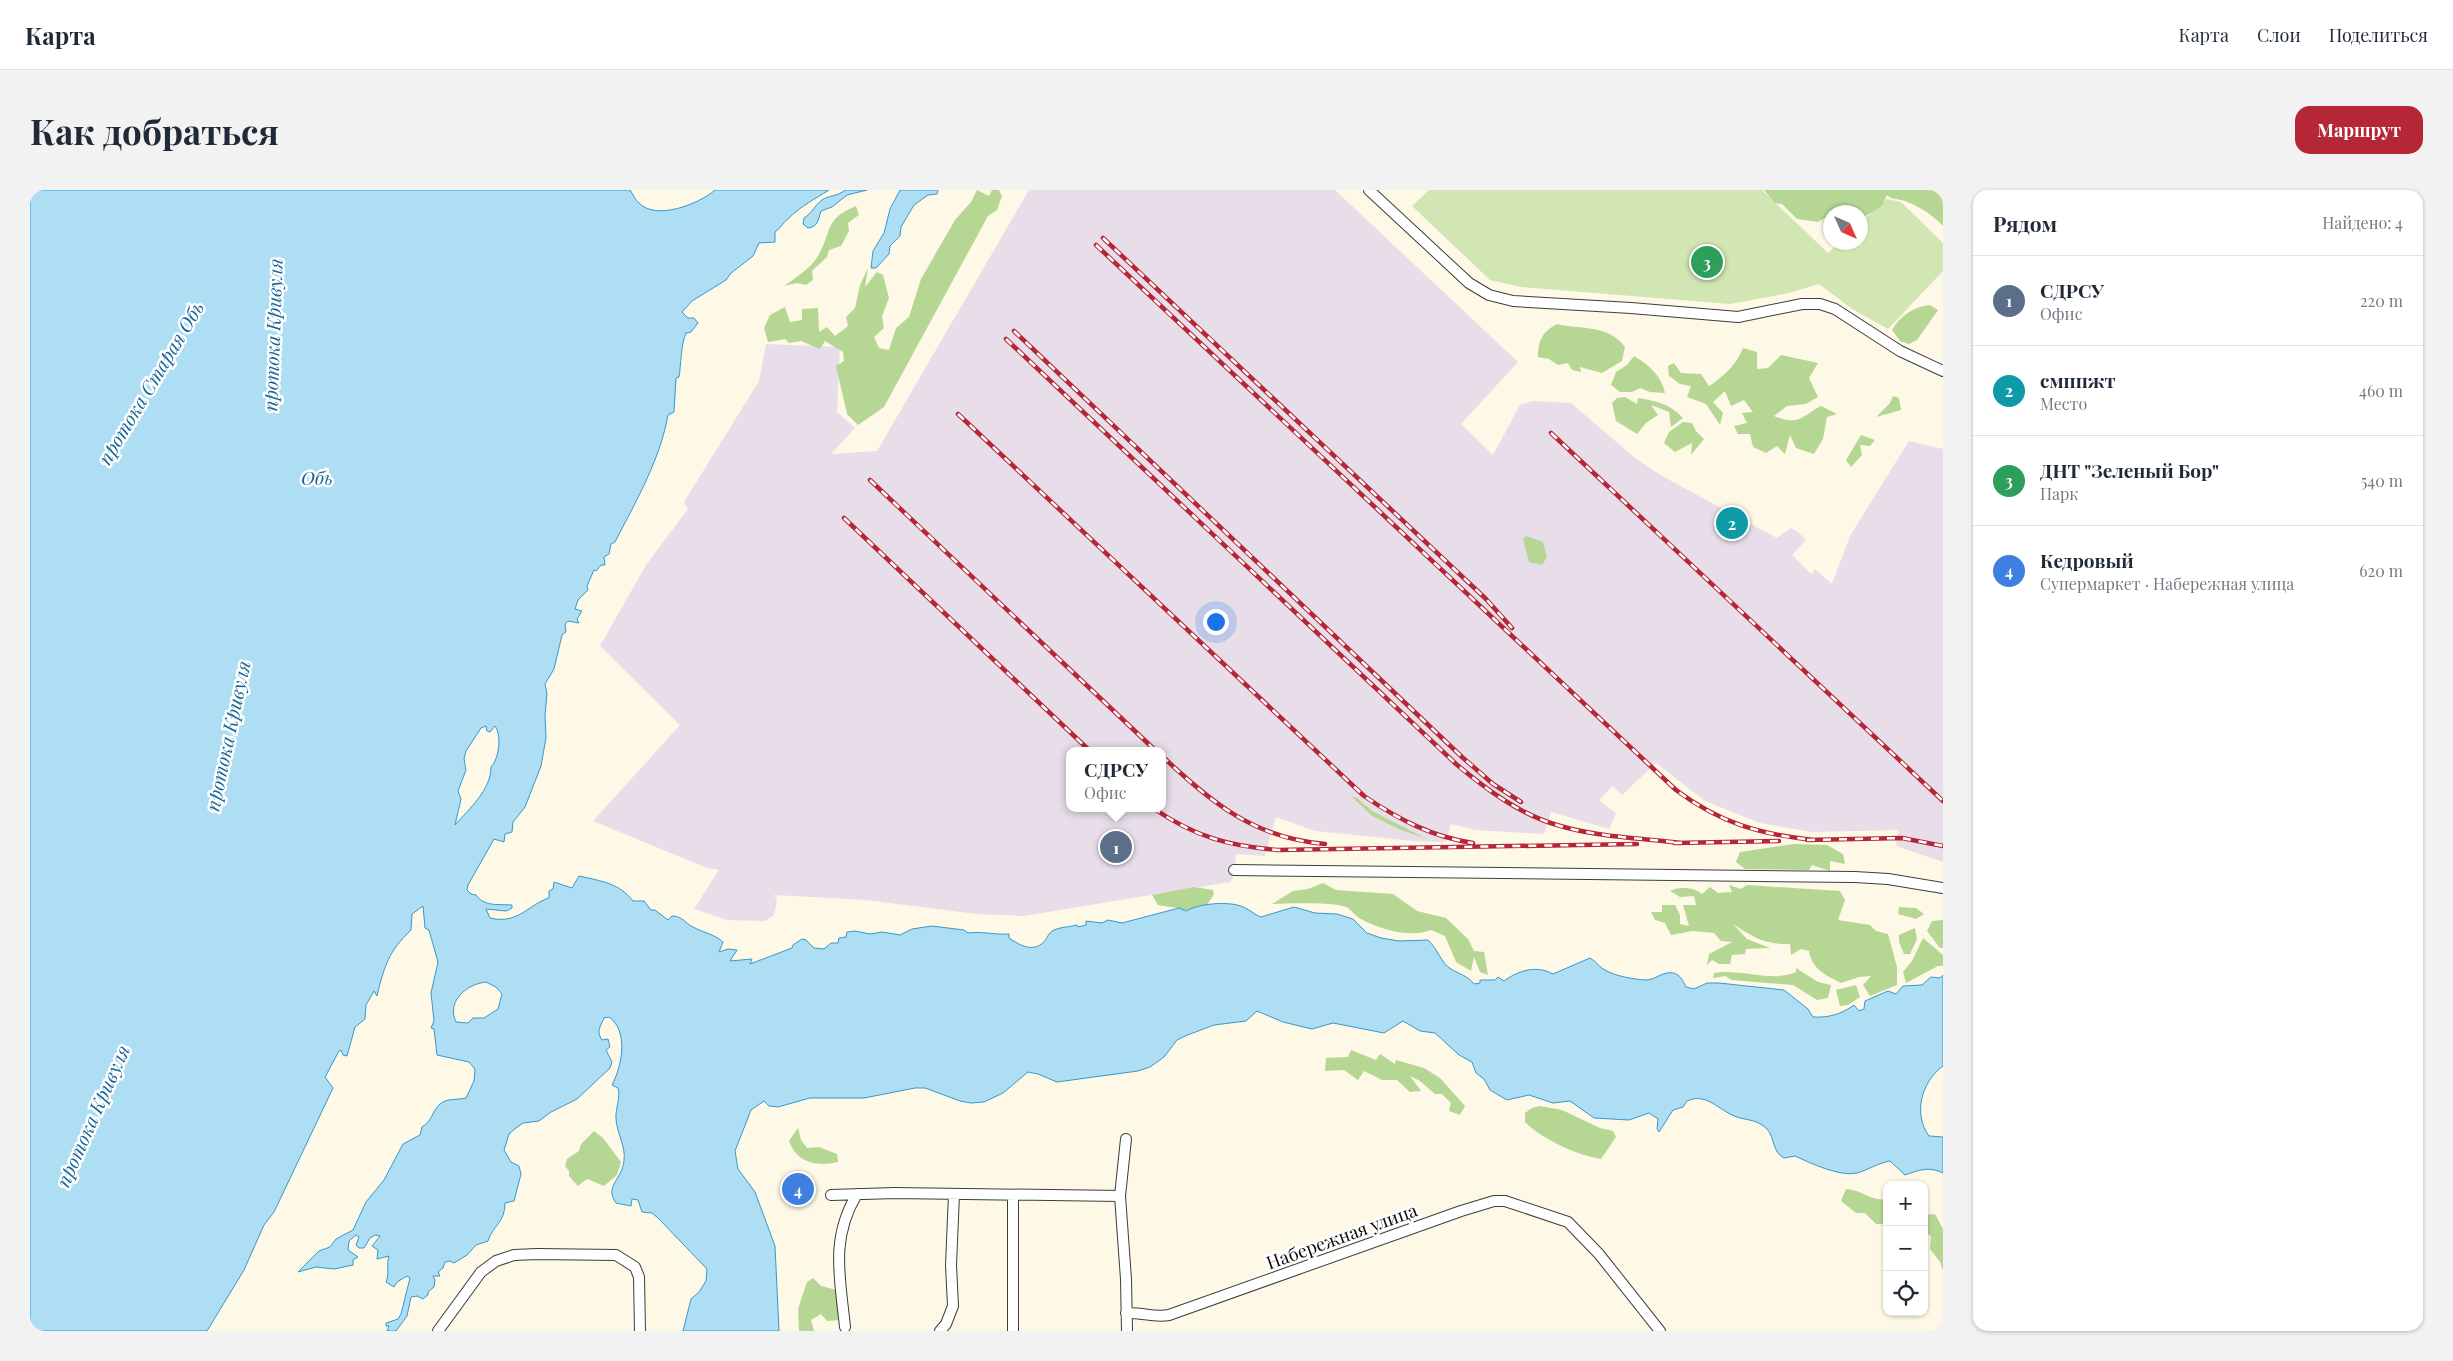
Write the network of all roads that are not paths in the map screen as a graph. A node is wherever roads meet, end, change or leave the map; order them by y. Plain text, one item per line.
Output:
1 (1369, 190) edge
2 (1943, 371) edge
3 (1234, 870) dead end
4 (1943, 888) edge
5 (1126, 1139) dead end
6 (857, 1194) junction
7 (954, 1194) junction
8 (831, 1195) dead end
9 (1013, 1196) junction
10 (1120, 1196) junction
11 (1126, 1313) junction
12 (846, 1327) dead end
13 (438, 1331) edge
14 (640, 1331) edge
15 (940, 1331) edge
16 (1013, 1331) edge
17 (1127, 1331) edge
18 (1660, 1331) edge

1 - 2 street
3 - 4 street
5 - 10 street
6 - 7 street
6 - 8 street
6 - 12 street
7 - 9 street
7 - 15 street
9 - 10 street
9 - 16 street
10 - 11 street
11 - 17 street
11 - 18 street, Набережная улица
13 - 14 street

